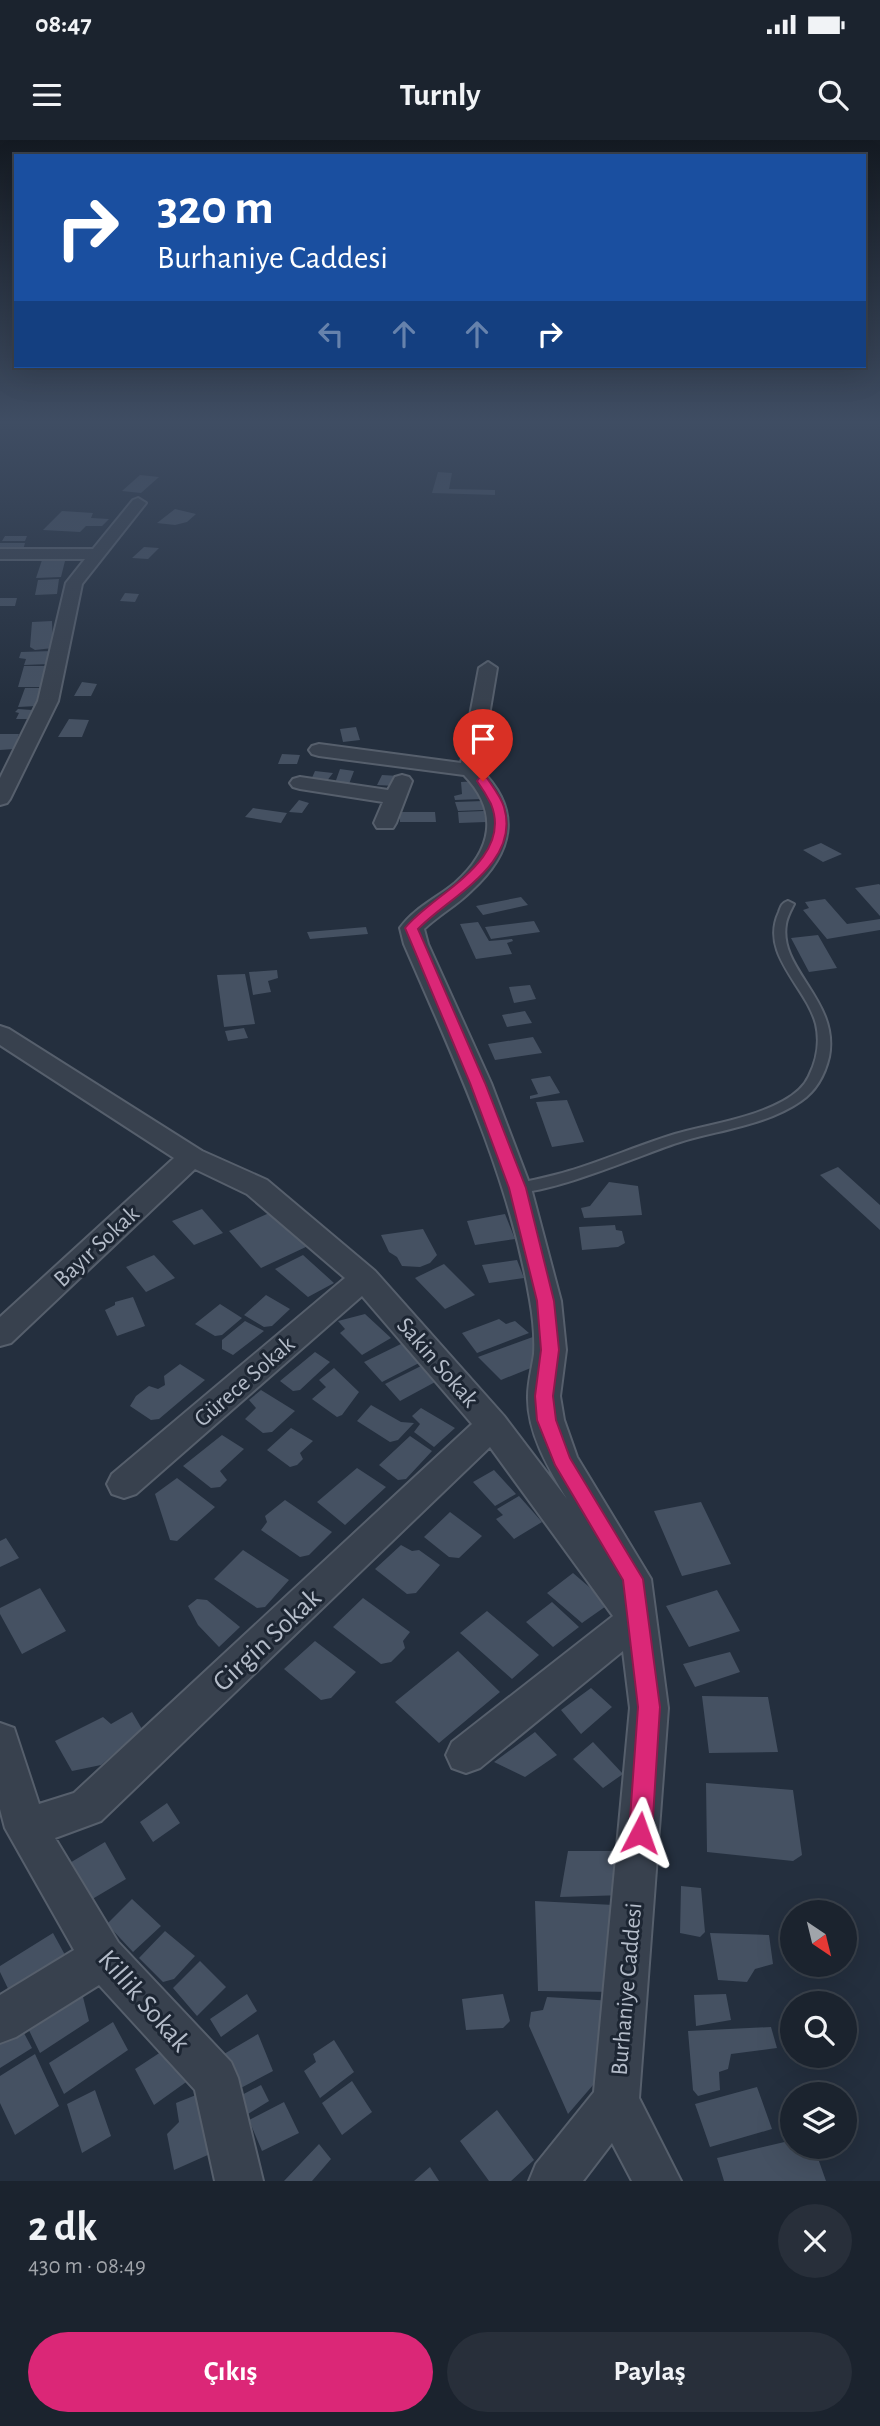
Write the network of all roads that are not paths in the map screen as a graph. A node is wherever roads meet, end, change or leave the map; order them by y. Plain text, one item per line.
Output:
1 (128, 515) edge
2 (7, 554) edge
3 (95, 554) junction
4 (0, 571) edge
5 (488, 668) dead end
6 (319, 750) dead end
7 (410, 762) junction
8 (470, 770) junction
9 (300, 783) dead end
10 (395, 797) junction
11 (0, 799) edge
12 (384, 823) dead end
13 (788, 904) dead end
14 (0, 1034) edge
15 (192, 1157) junction
16 (517, 1188) junction
17 (364, 1278) junction
18 (0, 1335) edge
19 (492, 1425) junction
20 (124, 1483) dead end
21 (636, 1619) junction
22 (0, 1741) edge
23 (466, 1755) dead end
24 (26, 1828) junction
25 (103, 1956) junction
26 (0, 2021) edge
27 (616, 2101) junction
28 (239, 2181) edge
29 (553, 2181) edge
30 (657, 2181) edge

1 - 3 street
2 - 3 street
2 - 4 street
3 - 11 street
5 - 8 street
6 - 7 street
7 - 8 street
7 - 10 street
8 - 16 street, Burhaniye Caddesi
9 - 10 street
10 - 12 street
13 - 16 lane
14 - 15 street, Sakin Sokak
15 - 17 street, Sakin Sokak
15 - 18 street, Bayır Sokak
16 - 21 street, Burhaniye Caddesi
17 - 19 street, Sakin Sokak
17 - 20 street, Gürece Sokak
19 - 21 street, Sakin Sokak
19 - 24 street, Girgin Sokak
21 - 23 street
21 - 27 street, Burhaniye Caddesi
22 - 24 street, Killik Sokak
24 - 25 street, Killik Sokak
25 - 26 street
25 - 28 street, Killik Sokak
27 - 29 street
27 - 30 street, Burhaniye Caddesi

